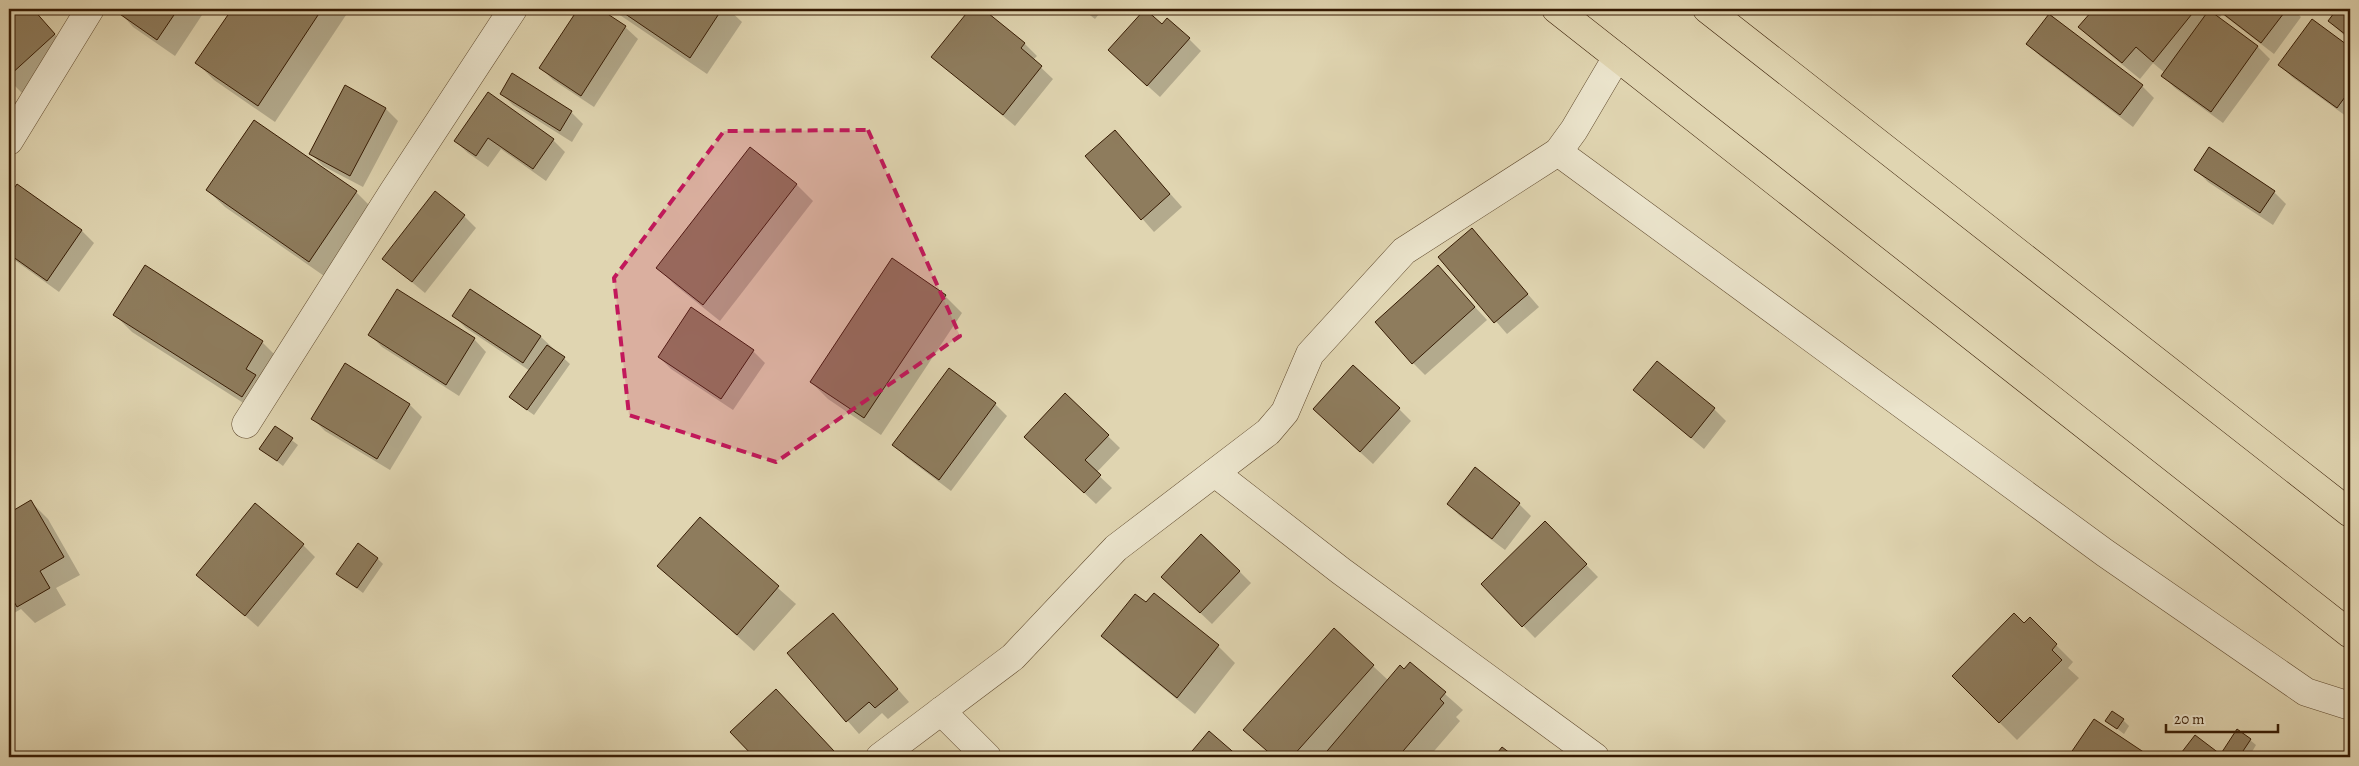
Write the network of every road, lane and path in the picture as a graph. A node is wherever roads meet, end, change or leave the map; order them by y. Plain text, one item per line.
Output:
1 (90, 9) edge
2 (512, 9) edge
3 (1556, 9) edge
4 (1707, 9) edge
5 (1618, 58) junction
6 (9, 141) edge
7 (1558, 152) junction
8 (246, 424) dead end
9 (1215, 473) junction
10 (2350, 513) edge
11 (2350, 634) edge
12 (2350, 706) edge
13 (941, 711) junction
14 (880, 757) edge
15 (987, 757) edge
16 (1596, 757) edge

1 - 6 street
2 - 8 street
3 - 5 highway
4 - 10 highway
5 - 7 street
5 - 11 highway
7 - 9 street
7 - 12 street
9 - 13 street
9 - 16 street
13 - 14 street
13 - 15 street

